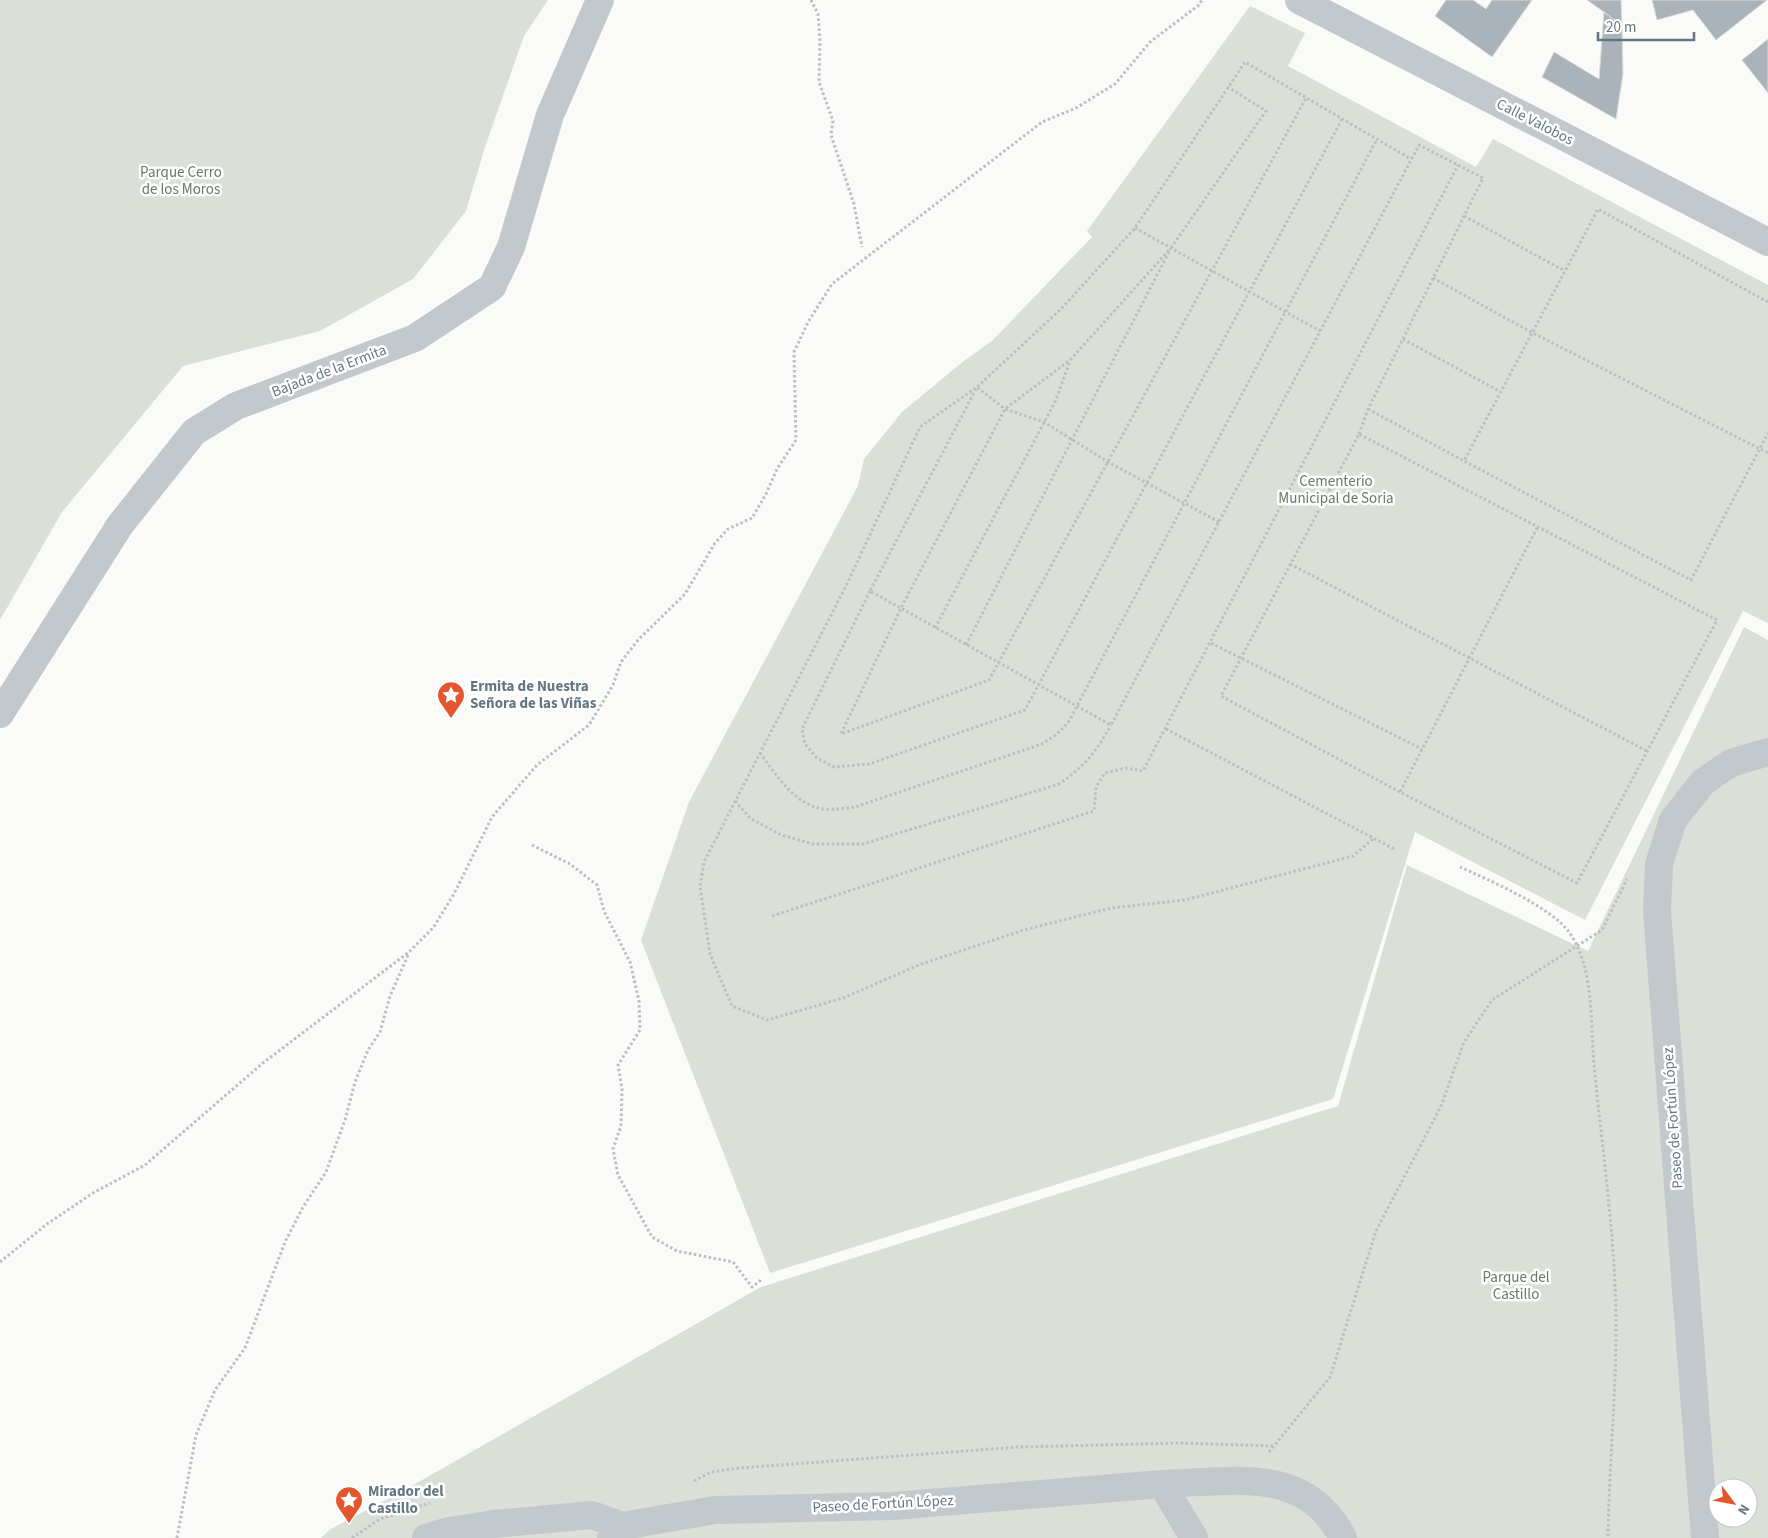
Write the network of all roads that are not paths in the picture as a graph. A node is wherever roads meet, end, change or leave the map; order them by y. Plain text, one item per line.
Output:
1 (600, 0) edge
2 (1302, 0) edge
3 (1768, 242) edge
4 (0, 714) edge
5 (1768, 752) edge
6 (1162, 1484) junction
7 (498, 1531) edge
8 (616, 1532) edge
9 (426, 1538) edge
10 (1194, 1538) edge
11 (1343, 1538) edge
12 (1705, 1538) edge

1 - 4 street, Bajada de la Ermita
2 - 3 street, Calle Valobos
5 - 12 street, Paseo de Fortún López
6 - 8 street, Paseo de Fortún López
6 - 10 street
6 - 11 street, Paseo de Fortún López
7 - 8 street
7 - 9 street

